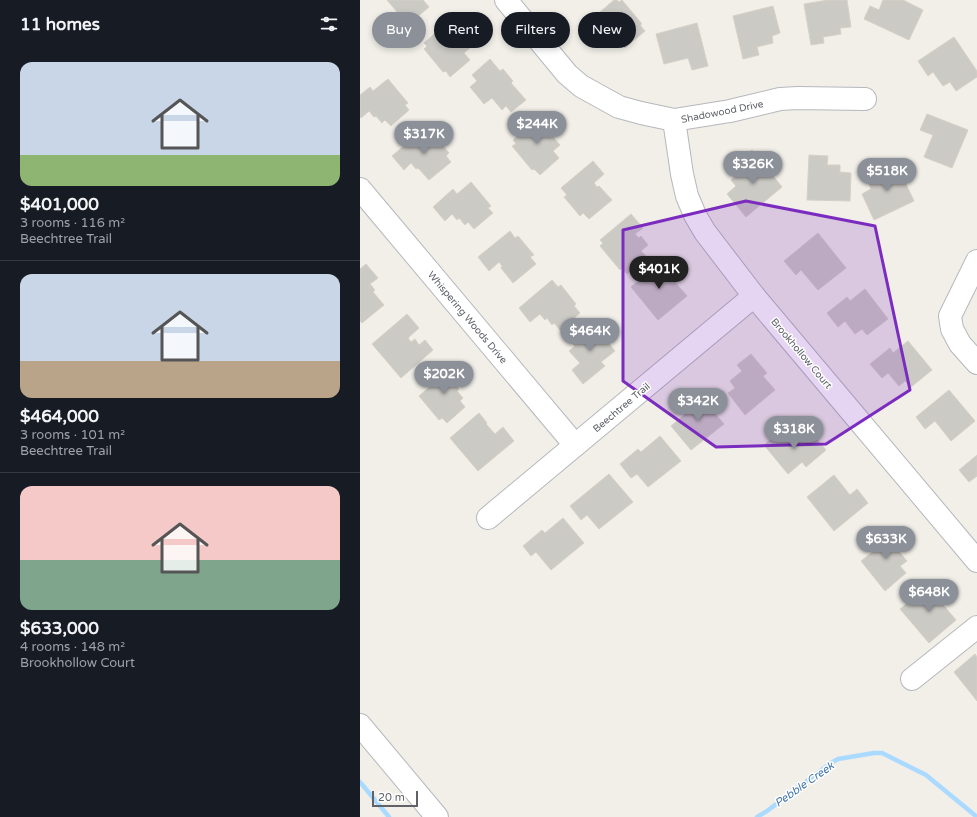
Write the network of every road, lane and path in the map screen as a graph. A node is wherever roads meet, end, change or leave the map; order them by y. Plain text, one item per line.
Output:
1 (506, 0) edge
2 (865, 99) dead end
3 (674, 120) junction
4 (360, 189) edge
5 (977, 261) edge
6 (754, 296) junction
7 (977, 363) edge
8 (575, 445) junction
9 (488, 518) dead end
10 (977, 561) edge
11 (977, 627) edge
12 (912, 679) dead end
13 (360, 725) edge
14 (437, 817) edge

1 - 3 street, Shadowood Drive
2 - 3 street, Shadowood Drive
3 - 6 street, Brookhollow Court
4 - 8 street, Whispering Woods Drive
5 - 7 street
6 - 8 street, Beechtree Trail
6 - 10 street, Brookhollow Court
8 - 9 street, Beechtree Trail
11 - 12 street
13 - 14 street

